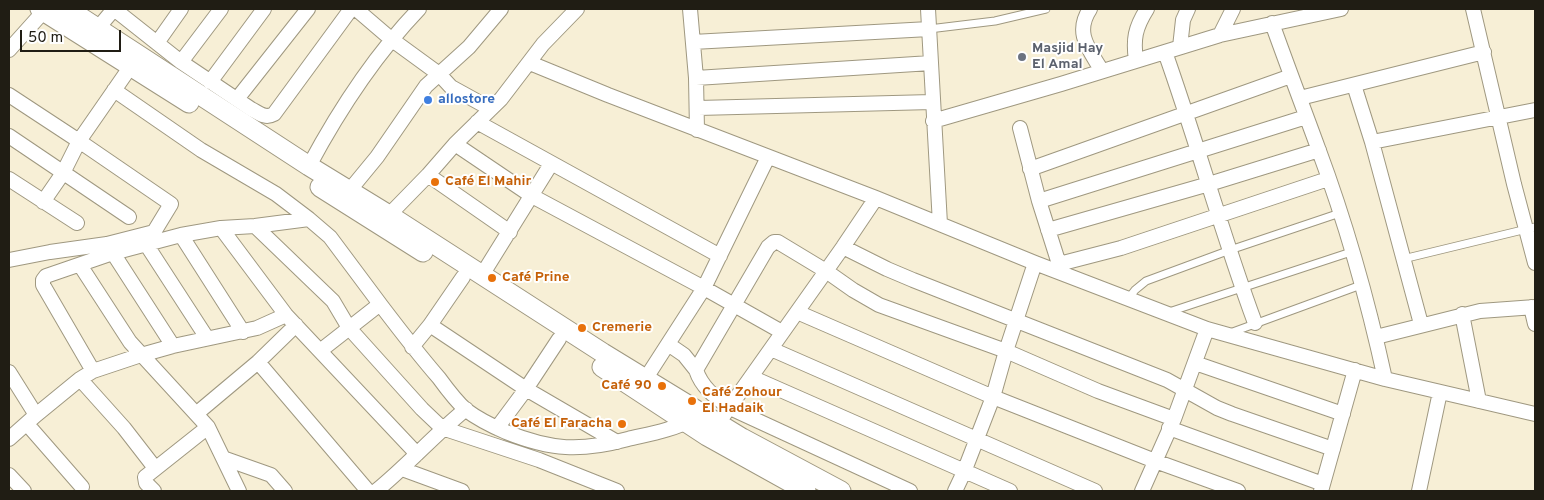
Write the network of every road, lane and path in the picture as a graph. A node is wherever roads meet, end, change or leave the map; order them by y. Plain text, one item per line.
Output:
1 (68, 9) edge
2 (114, 9) edge
3 (181, 9) edge
4 (221, 9) edge
5 (264, 9) edge
6 (308, 9) edge
7 (352, 9) edge
8 (356, 9) edge
9 (419, 9) edge
10 (501, 9) edge
11 (577, 9) edge
12 (690, 9) edge
13 (928, 9) edge
14 (1046, 9) edge
15 (1090, 9) edge
16 (1147, 9) edge
17 (1188, 9) edge
18 (1233, 9) edge
19 (1341, 9) edge
20 (1473, 9) edge
21 (42, 10) edge
22 (1323, 11) edge
23 (1272, 24) junction
24 (98, 28) junction
25 (929, 29) junction
26 (1220, 35) junction
27 (391, 39) junction
28 (693, 42) junction
29 (157, 43) junction
30 (1180, 47) junction
31 (9, 50) edge
32 (1164, 52) junction
33 (1484, 52) junction
34 (1136, 61) junction
35 (181, 62) junction
36 (530, 63) junction
37 (931, 63) junction
38 (130, 66) junction
39 (1102, 72) junction
40 (439, 74) junction
41 (1291, 76) junction
42 (696, 78) junction
43 (210, 82) junction
44 (1354, 85) junction
45 (114, 90) junction
46 (9, 94) edge
47 (1300, 98) junction
48 (237, 99) junction
49 (932, 102) junction
50 (698, 108) junction
51 (491, 109) junction
52 (1535, 110) edge
53 (1187, 114) junction
54 (1306, 117) junction
55 (1498, 118) junction
56 (933, 121) junction
57 (477, 122) junction
58 (1020, 128) dead end
59 (697, 130) junction
60 (9, 136) edge
61 (79, 141) junction
62 (1372, 142) junction
63 (455, 144) junction
64 (1319, 150) junction
65 (1198, 151) junction
66 (768, 156) junction
67 (551, 164) junction
68 (309, 166) junction
69 (1030, 169) junction
70 (62, 173) junction
71 (428, 175) junction
72 (9, 179) edge
73 (1328, 179) junction
74 (1209, 184) junction
75 (349, 191) junction
76 (532, 196) junction
77 (876, 198) junction
78 (1038, 200) junction
79 (43, 202) junction
80 (1340, 214) junction
81 (389, 215) junction
82 (1219, 216) junction
83 (129, 217) dead end
84 (309, 219) junction
85 (77, 223) dead end
86 (940, 224) junction
87 (255, 226) junction
88 (221, 228) junction
89 (1531, 228) edge
90 (1048, 230) junction
91 (510, 232) junction
92 (181, 235) junction
93 (146, 244) junction
94 (843, 247) junction
95 (9, 250) edge
96 (1230, 250) junction
97 (50, 252) junction
98 (1351, 252) junction
99 (113, 253) junction
100 (720, 256) junction
101 (15, 259) edge
102 (1404, 259) junction
103 (1035, 263) junction
104 (1535, 263) edge
105 (80, 265) junction
106 (1062, 269) junction
107 (62, 271) junction
108 (826, 271) junction
109 (482, 275) junction
110 (463, 277) junction
111 (1361, 285) junction
112 (704, 288) junction
113 (1242, 288) junction
114 (1128, 299) junction
115 (380, 304) junction
116 (734, 305) junction
117 (1533, 307) edge
118 (797, 312) junction
119 (1166, 313) junction
120 (1462, 314) junction
121 (291, 320) junction
122 (1017, 320) junction
123 (1255, 323) junction
124 (1421, 324) junction
125 (1535, 324) edge
126 (430, 325) junction
127 (349, 328) junction
128 (1207, 329) junction
129 (243, 332) junction
130 (782, 332) junction
131 (1228, 334) junction
132 (1376, 337) junction
133 (207, 338) junction
134 (559, 339) junction
135 (668, 344) junction
136 (173, 346) junction
137 (412, 347) junction
138 (771, 349) junction
139 (320, 351) junction
140 (1006, 351) junction
141 (140, 355) junction
142 (258, 362) junction
143 (1195, 364) junction
144 (696, 370) junction
145 (1355, 370) junction
146 (93, 371) junction
147 (9, 372) edge
148 (751, 377) junction
149 (646, 378) junction
150 (80, 379) junction
151 (1386, 379) junction
152 (526, 388) junction
153 (1186, 389) junction
154 (1440, 392) junction
155 (993, 397) junction
156 (1480, 401) junction
157 (730, 408) junction
158 (466, 409) junction
159 (196, 414) junction
160 (1343, 414) junction
161 (1535, 414) edge
162 (32, 419) junction
163 (1172, 423) junction
164 (703, 424) junction
165 (208, 427) junction
166 (442, 428) junction
167 (498, 428) junction
168 (9, 440) edge
169 (977, 440) junction
170 (617, 442) junction
171 (1333, 449) junction
172 (417, 454) junction
173 (223, 458) junction
174 (1155, 461) junction
175 (155, 468) junction
176 (402, 469) junction
177 (964, 472) junction
178 (9, 476) edge
179 (225, 480) dead end
180 (82, 487) dead end
181 (1322, 488) edge
182 (24, 491) edge
183 (154, 491) edge
184 (238, 491) edge
185 (285, 491) edge
186 (368, 491) edge
187 (376, 491) edge
188 (462, 491) edge
189 (617, 491) edge
190 (806, 491) edge
191 (842, 491) edge
192 (910, 491) edge
193 (955, 491) edge
194 (1010, 491) edge
195 (1096, 491) edge
196 (1142, 491) edge
197 (1238, 491) edge
198 (1419, 491) edge

1 - 24 main road
2 - 24 street
2 - 29 street
3 - 29 street
4 - 35 street
5 - 43 street
6 - 48 street
7 - 48 street
8 - 27 street
9 - 27 street
10 - 40 street
11 - 36 street
12 - 28 street
13 - 25 street
14 - 25 lane
15 - 39 street
16 - 34 street
17 - 30 street
18 - 26 street
19 - 22 street
20 - 33 street
21 - 31 street
21 - 38 main road
22 - 23 street
23 - 26 street
23 - 41 street
24 - 68 main road
25 - 28 street
25 - 37 street
26 - 30 street
27 - 40 street
27 - 68 street
28 - 42 street
29 - 35 street
30 - 32 street
32 - 34 street
32 - 53 street
33 - 44 street
33 - 55 street
34 - 39 street
35 - 43 street
36 - 51 street
36 - 59 street
37 - 42 street
37 - 49 street
38 - 45 street
38 - 110 main road
39 - 56 street
40 - 51 street
40 - 75 street
41 - 47 street
41 - 53 street
42 - 50 street
43 - 48 street
44 - 47 street
44 - 62 street
45 - 61 street
45 - 84 street
46 - 61 street
47 - 54 street
49 - 50 street
49 - 56 street
50 - 59 street
51 - 57 street
52 - 55 street
53 - 65 street
53 - 69 street
54 - 64 street
54 - 65 street
55 - 62 street
55 - 89 street
56 - 86 street
57 - 63 street
57 - 67 street
58 - 69 street
59 - 66 street
60 - 70 street
61 - 70 street
61 - 97 street
62 - 102 street
63 - 71 street
63 - 76 street
64 - 73 street
64 - 74 street
65 - 74 street
65 - 78 street
66 - 77 street
66 - 100 street
67 - 76 street
67 - 100 street
68 - 75 main road
69 - 78 street
70 - 79 street
70 - 83 street
71 - 81 street
71 - 91 street
72 - 79 street
73 - 80 street
73 - 82 street
74 - 82 street
74 - 90 street
75 - 81 main road
76 - 91 street
76 - 112 street
77 - 86 street
77 - 94 street
78 - 90 street
79 - 85 street
80 - 96 lane
80 - 98 street
81 - 109 main road
82 - 96 street
82 - 106 street
84 - 87 street
84 - 115 street
86 - 103 street
87 - 88 street
87 - 127 street
88 - 92 street
88 - 121 street
89 - 102 lane
89 - 104 street
90 - 106 street
91 - 109 street
92 - 93 street
92 - 129 street
93 - 99 street
93 - 133 street
94 - 108 street
94 - 122 street
95 - 101 street
96 - 113 street
96 - 114 lane
97 - 101 street
97 - 107 street
98 - 111 street
98 - 113 lane
99 - 105 street
99 - 136 street
100 - 112 street
102 - 124 street
103 - 106 street
103 - 122 street
105 - 107 street
105 - 141 street
106 - 114 street
107 - 146 street
108 - 116 street
108 - 118 street
108 - 140 street
109 - 149 main road
110 - 126 street
110 - 134 main road
111 - 123 lane
111 - 132 street
112 - 116 street
112 - 135 street
113 - 119 lane
113 - 123 street
114 - 119 street
115 - 127 street
115 - 137 street
116 - 130 street
116 - 144 street
117 - 120 street
117 - 125 street
118 - 130 street
118 - 155 street
119 - 128 street
120 - 124 street
120 - 156 street
121 - 129 street
121 - 139 street
121 - 142 street
122 - 140 street
122 - 153 street
123 - 131 lane
124 - 132 street
126 - 137 street
126 - 152 street
127 - 139 street
127 - 166 street
128 - 131 street
128 - 143 street
129 - 133 street
130 - 138 street
131 - 145 street
132 - 151 street
133 - 136 street
134 - 152 street
134 - 164 main road
135 - 144 street
135 - 149 street
136 - 141 street
137 - 158 street
138 - 148 street
138 - 169 street
139 - 172 street
140 - 155 street
140 - 163 street
141 - 146 street
141 - 159 street
142 - 159 street
142 - 186 street
143 - 153 street
143 - 160 street
144 - 157 street
145 - 151 street
145 - 160 street
146 - 150 street
147 - 162 street
148 - 157 street
148 - 177 street
149 - 164 main road
150 - 162 street
150 - 175 street
151 - 154 street
152 - 167 street
152 - 170 street
153 - 163 street
153 - 171 street
154 - 156 street
154 - 198 street
155 - 169 street
155 - 174 street
156 - 161 street
157 - 164 street
157 - 192 street
158 - 166 street
158 - 167 street
159 - 165 street
160 - 171 street
162 - 168 street
162 - 180 street
163 - 174 street
163 - 181 street
164 - 170 street
164 - 190 main road
164 - 191 main road
165 - 173 street
165 - 175 street
166 - 172 street
166 - 189 street
167 - 170 street
169 - 177 street
169 - 195 street
171 - 181 street
172 - 176 street
173 - 184 street
173 - 185 street
174 - 196 street
174 - 197 street
175 - 183 street
176 - 187 street
176 - 188 street
177 - 193 street
177 - 194 street
178 - 182 street
179 - 184 street

